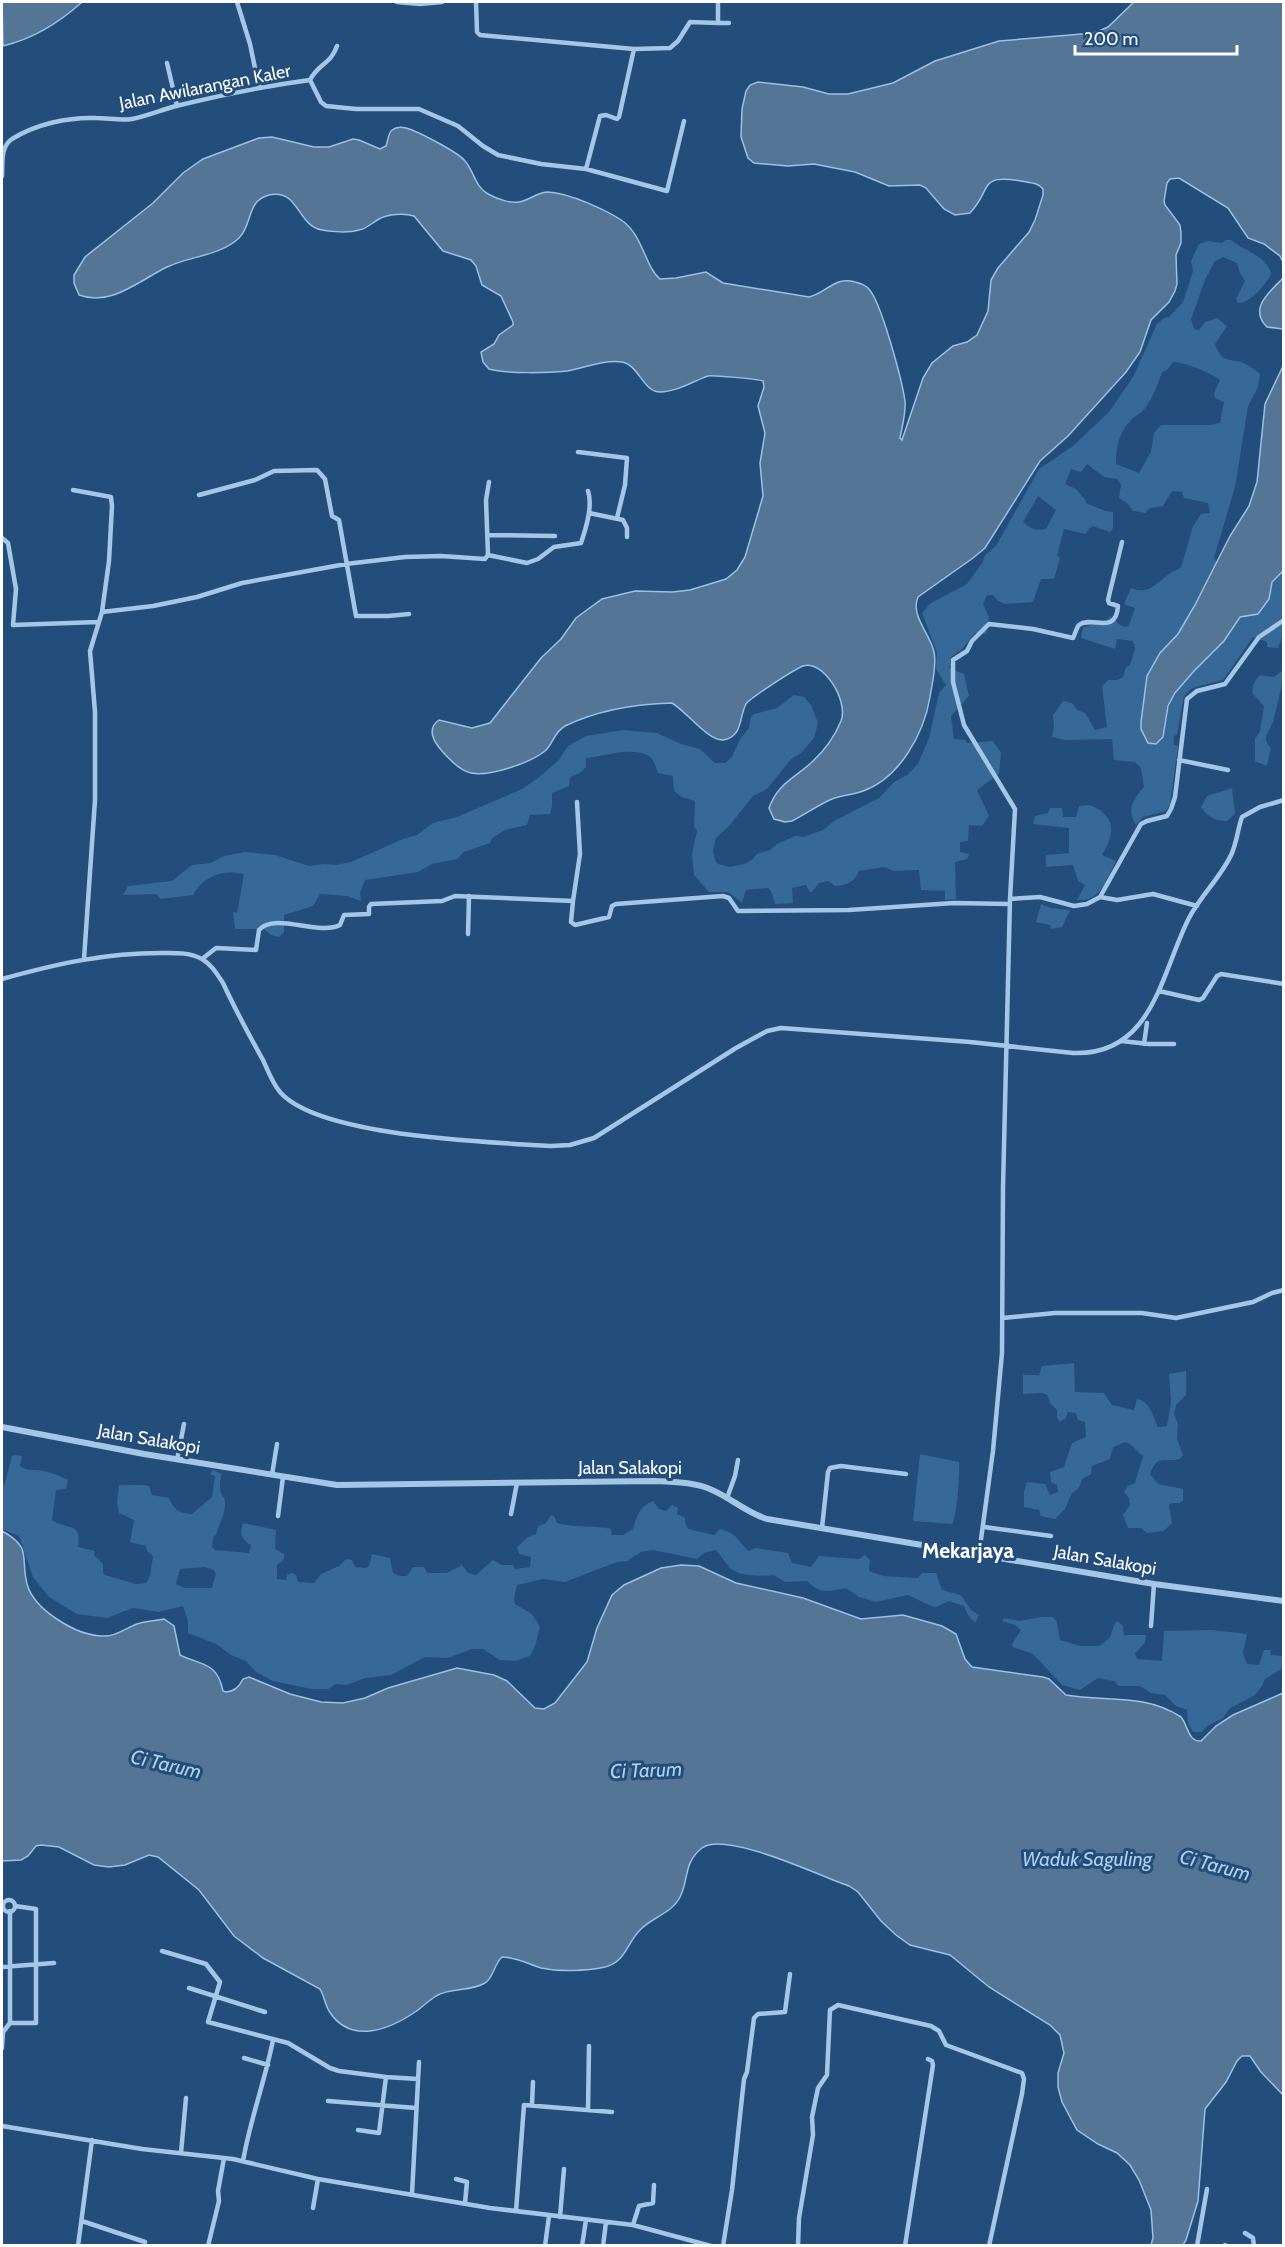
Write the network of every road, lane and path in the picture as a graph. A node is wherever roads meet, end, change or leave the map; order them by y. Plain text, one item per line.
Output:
1 (237, 2) edge
2 (397, 2) edge
3 (442, 2) edge
4 (476, 2) edge
5 (718, 2) edge
6 (718, 23) junction
7 (729, 23) dead end
8 (337, 46) dead end
9 (634, 49) junction
10 (167, 63) dead end
11 (310, 80) junction
12 (259, 87) junction
13 (177, 106) junction
14 (684, 121) dead end
15 (586, 169) junction
16 (2, 176) edge
17 (578, 452) dead end
18 (489, 482) dead end
19 (73, 490) dead end
20 (588, 491) dead end
21 (199, 495) dead end
22 (588, 513) junction
23 (617, 518) junction
24 (488, 535) junction
25 (555, 536) dead end
26 (627, 537) dead end
27 (2, 538) edge
28 (1122, 542) dead end
29 (488, 555) junction
30 (346, 564) junction
31 (102, 612) junction
32 (409, 614) dead end
33 (1284, 620) edge
34 (98, 622) junction
35 (1179, 760) junction
36 (1228, 770) dead end
37 (1284, 800) edge
38 (578, 802) dead end
39 (469, 897) junction
40 (1100, 897) junction
41 (573, 901) junction
42 (1009, 902) junction
43 (1197, 906) junction
44 (468, 934) dead end
45 (84, 959) junction
46 (202, 959) junction
47 (2, 979) edge
48 (1284, 984) edge
49 (1159, 991) junction
50 (1147, 1023) dead end
51 (1121, 1041) junction
52 (1144, 1044) junction
53 (1174, 1044) dead end
54 (1007, 1046) junction
55 (1284, 1290) edge
56 (1002, 1318) junction
57 (184, 1424) dead end
58 (2, 1426) edge
59 (277, 1444) dead end
60 (177, 1460) junction
61 (738, 1460) dead end
62 (906, 1474) dead end
63 (272, 1475) junction
64 (283, 1477) junction
65 (517, 1483) junction
66 (726, 1498) junction
67 (511, 1514) dead end
68 (278, 1516) dead end
69 (984, 1527) junction
70 (822, 1528) junction
71 (1051, 1536) dead end
72 (979, 1554) junction
73 (1154, 1584) junction
74 (1284, 1601) edge
75 (1151, 1626) dead end
76 (2, 1905) edge
77 (15, 1906) junction
78 (10, 1911) junction
79 (162, 1952) dead end
80 (54, 1962) dead end
81 (36, 1965) junction
82 (2, 1966) edge
83 (10, 1967) junction
84 (790, 1974) dead end
85 (189, 1988) dead end
86 (216, 1996) junction
87 (265, 2012) dead end
88 (10, 2023) junction
89 (273, 2040) junction
90 (589, 2046) dead end
91 (2, 2048) edge
92 (244, 2058) dead end
93 (928, 2059) dead end
94 (419, 2062) dead end
95 (268, 2065) junction
96 (386, 2077) junction
97 (418, 2079) junction
98 (533, 2082) dead end
99 (186, 2098) dead end
100 (328, 2101) dead end
101 (532, 2104) junction
102 (383, 2106) junction
103 (416, 2108) junction
104 (588, 2110) junction
105 (612, 2112) dead end
106 (2, 2126) edge
107 (357, 2130) dead end
108 (92, 2140) junction
109 (181, 2153) junction
110 (224, 2158) junction
111 (243, 2161) junction
112 (564, 2169) dead end
113 (318, 2179) junction
114 (456, 2179) dead end
115 (654, 2185) dead end
116 (1207, 2189) dead end
117 (412, 2194) junction
118 (465, 2204) junction
119 (314, 2208) dead end
120 (516, 2211) junction
121 (549, 2216) junction
122 (560, 2217) junction
123 (586, 2220) junction
124 (82, 2221) junction
125 (606, 2222) junction
126 (633, 2225) junction
127 (1245, 2233) dead end
128 (684, 2238) junction
129 (145, 2242) dead end
130 (78, 2246) edge
131 (208, 2246) edge
132 (544, 2246) edge
133 (582, 2246) edge
134 (603, 2246) edge
135 (682, 2246) edge
136 (711, 2246) edge
137 (723, 2246) edge
138 (798, 2246) edge
139 (905, 2246) edge
140 (989, 2246) edge
141 (1197, 2246) edge
142 (1254, 2246) edge

1 - 12 street
2 - 3 street
4 - 9 street
5 - 6 street
6 - 7 street
6 - 9 street
8 - 11 street
9 - 15 street
10 - 13 street
11 - 12 street, Jalan Awilarangan Kaler
11 - 15 street, Jalan Awilarangan Kaler
12 - 13 street, Jalan Awilarangan Kaler
13 - 16 street, Jalan Awilarangan Kaler
14 - 15 street, Jalan Awilarangan Kaler
17 - 23 street
18 - 24 street
19 - 31 street
20 - 22 street
21 - 30 street
22 - 23 street
22 - 29 street
23 - 26 street
24 - 25 street
24 - 29 street
27 - 34 street
28 - 42 street
29 - 30 street
30 - 31 street
30 - 32 street
31 - 34 street
33 - 35 street
34 - 45 street
35 - 36 street
35 - 40 street
37 - 43 street
38 - 41 street
39 - 41 street
39 - 44 street
39 - 46 street
40 - 42 street
40 - 43 street
41 - 42 street
42 - 54 street
43 - 49 street
45 - 46 street
45 - 47 street
46 - 54 street
48 - 49 street
49 - 51 street
50 - 52 street
51 - 52 street
51 - 54 street
52 - 53 street
54 - 56 street
55 - 56 street
56 - 69 street
57 - 60 street
58 - 60 street, Jalan Salakopi
59 - 63 street
60 - 63 street, Jalan Salakopi
61 - 66 street
62 - 70 street
63 - 64 street, Jalan Salakopi
64 - 65 street, Jalan Salakopi
64 - 68 street
65 - 66 street, Jalan Salakopi
65 - 67 street
66 - 70 street, Jalan Salakopi
69 - 71 street
69 - 72 street
70 - 72 street, Jalan Salakopi
72 - 73 street, Jalan Salakopi
73 - 74 street, Jalan Salakopi
73 - 75 street
76 - 77 street
76 - 78 street
77 - 78 street
77 - 81 street
78 - 83 street
79 - 86 street
80 - 81 street
81 - 83 street
81 - 88 street
82 - 83 street
83 - 88 street
84 - 137 street
85 - 86 street
86 - 87 street
86 - 89 street
88 - 91 street
89 - 95 street
89 - 96 street
90 - 104 street
92 - 95 street
93 - 139 street
94 - 97 street
95 - 111 street
96 - 97 street
96 - 102 street
97 - 103 street
98 - 101 street
99 - 109 street
100 - 102 street
101 - 104 street
101 - 120 street
102 - 103 street
102 - 107 street
103 - 117 street
104 - 105 street
106 - 108 street
108 - 109 street
108 - 124 street
109 - 110 street
110 - 111 street
110 - 131 street
111 - 113 street
112 - 122 street
113 - 117 street
113 - 119 street
114 - 118 street
115 - 126 street
116 - 141 street
117 - 118 street
118 - 120 street
120 - 121 street
121 - 122 street
121 - 132 street
122 - 123 street
123 - 125 street
123 - 133 street
124 - 129 street
124 - 130 street
125 - 126 street
125 - 134 street
126 - 128 street
127 - 142 street
128 - 135 street
128 - 136 street
138 - 140 street

